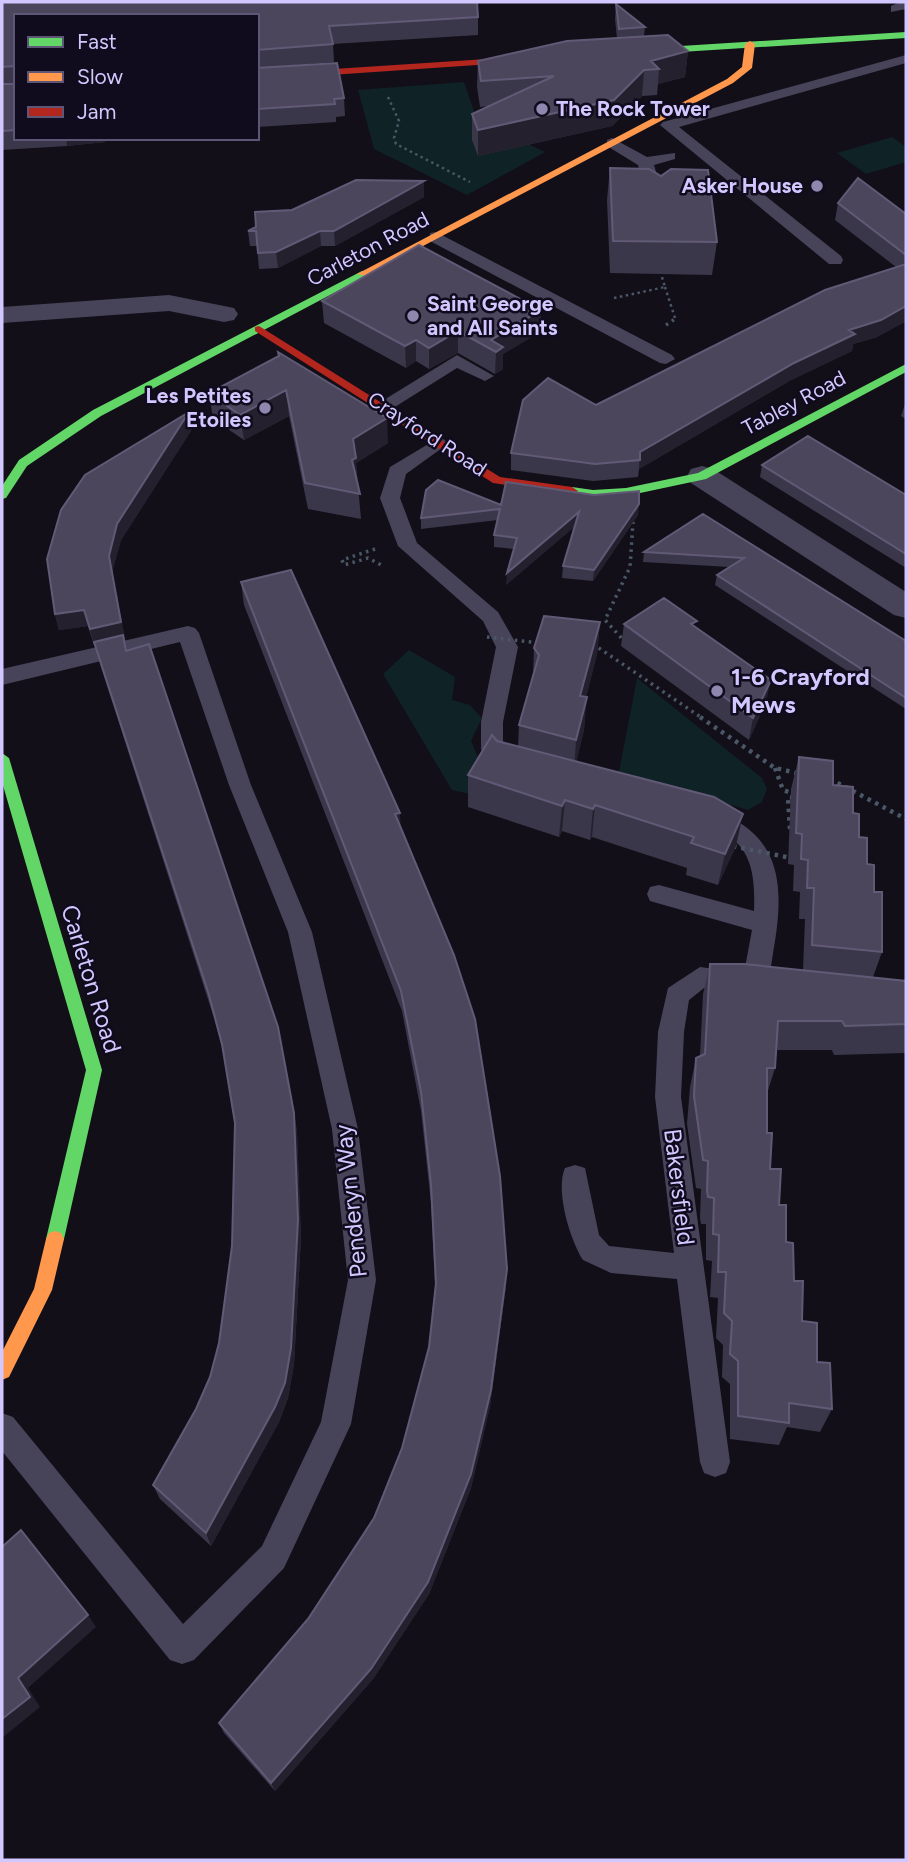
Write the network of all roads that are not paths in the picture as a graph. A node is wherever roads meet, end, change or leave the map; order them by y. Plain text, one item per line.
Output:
1 (906, 36) edge
2 (750, 44) junction
3 (617, 53) edge
4 (553, 57) edge
5 (902, 64) edge
6 (259, 77) edge
7 (612, 143) junction
8 (669, 156) dead end
9 (645, 163) junction
10 (657, 201) edge
11 (436, 237) junction
12 (835, 260) dead end
13 (223, 314) dead end
14 (2, 316) edge
15 (259, 329) junction
16 (666, 359) dead end
17 (906, 367) edge
18 (485, 376) edge
19 (383, 406) junction
20 (440, 443) junction
21 (702, 476) junction
22 (2, 495) edge
23 (906, 607) edge
24 (2, 677) edge
25 (2, 758) edge
26 (530, 772) edge
27 (685, 812) edge
28 (659, 894) dead end
29 (764, 924) junction
30 (755, 982) junction
31 (782, 985) edge
32 (575, 1177) dead end
33 (690, 1267) junction
34 (2, 1371) edge
35 (2, 1428) edge
36 (715, 1462) dead end

1 - 2 street
2 - 3 street
2 - 7 street, Carleton Road
4 - 6 street
5 - 12 lane
7 - 9 lane
7 - 11 street, Carleton Road
8 - 9 lane
9 - 10 lane
11 - 15 street, Carleton Road
11 - 16 lane
13 - 14 street
15 - 19 street, Crayford Road
15 - 22 street, Carleton Road
17 - 21 street, Tabley Road
18 - 19 lane
19 - 20 street, Crayford Road
20 - 21 street, Crayford Road
20 - 26 lane
21 - 23 street
24 - 35 lane, Penderyn Way
25 - 34 street, Carleton Road
27 - 29 lane
28 - 29 lane
29 - 30 lane
30 - 31 lane, Bakersfield
30 - 33 lane, Bakersfield
32 - 33 lane
33 - 36 lane, Bakersfield

